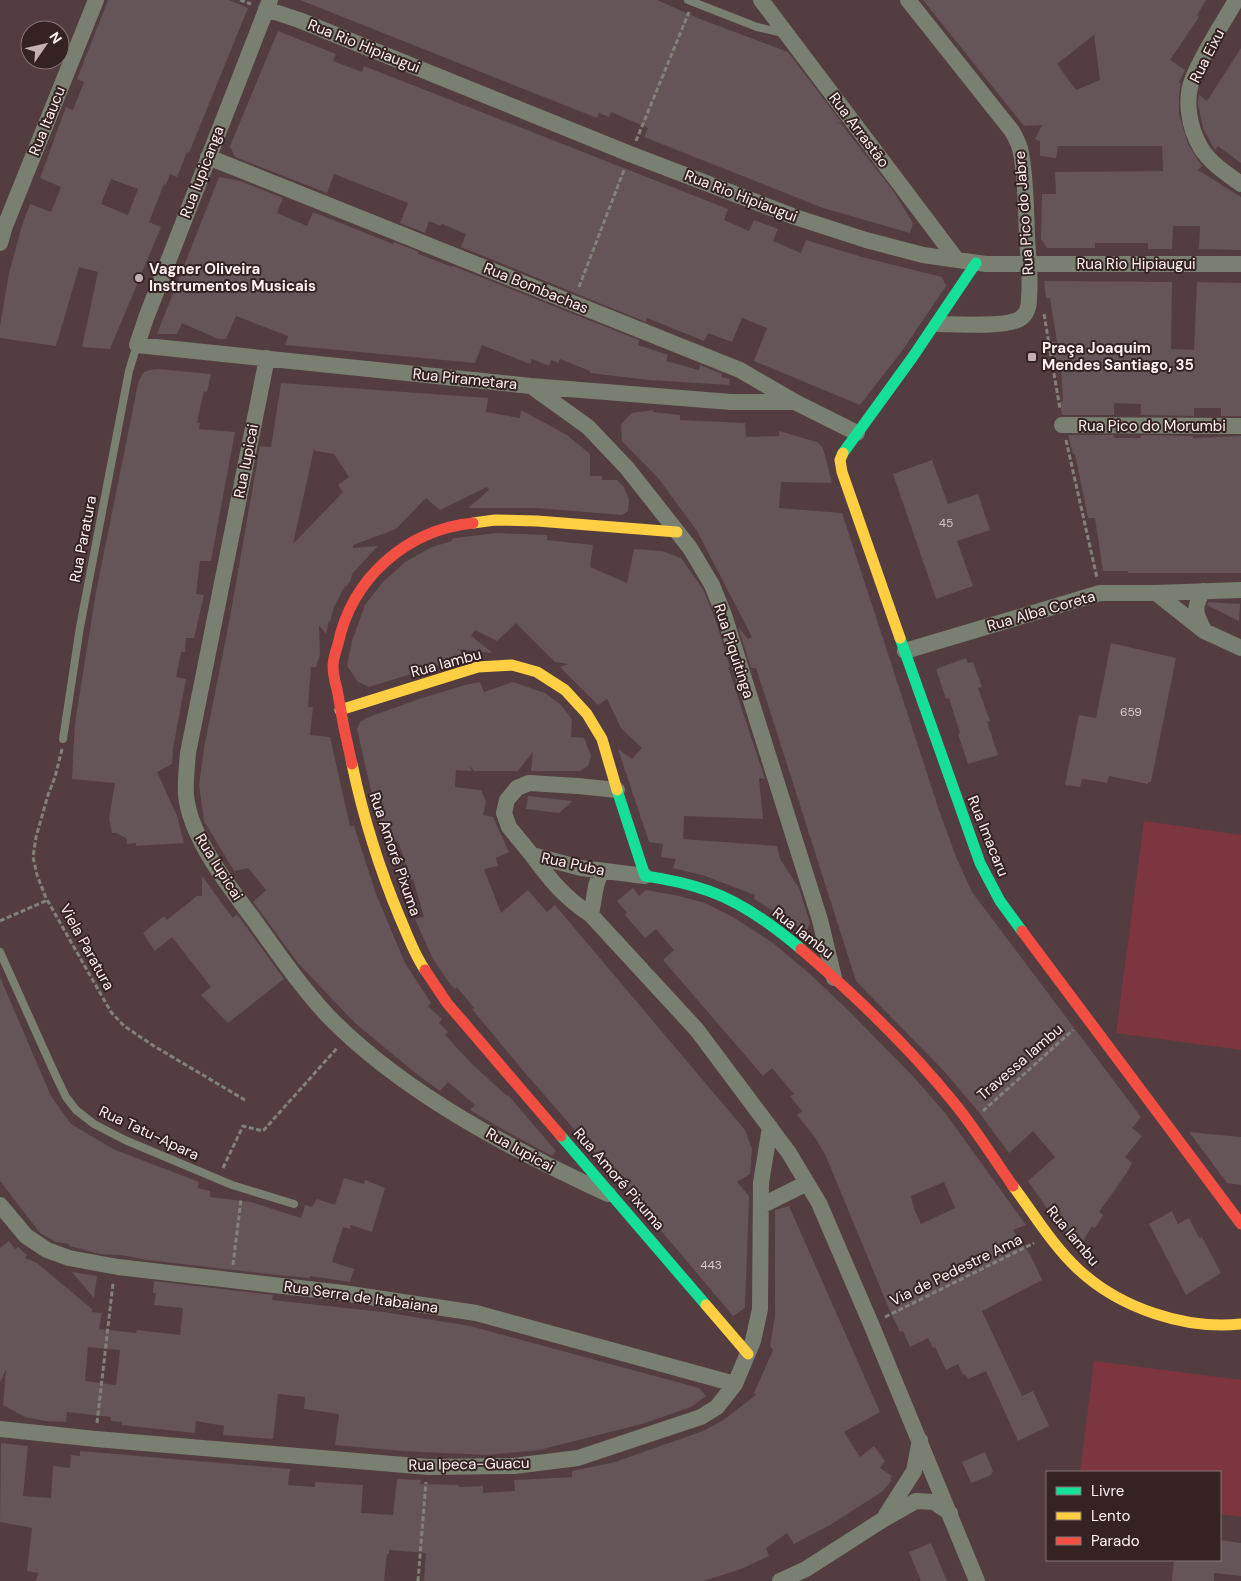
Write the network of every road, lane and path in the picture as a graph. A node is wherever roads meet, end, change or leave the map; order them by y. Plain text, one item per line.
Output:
1 (96, 0) edge
2 (688, 0) edge
3 (761, 0) edge
4 (908, 0) edge
5 (1236, 0) edge
6 (268, 4) edge
7 (786, 33) junction
8 (208, 157) junction
9 (1241, 184) edge
10 (0, 243) edge
11 (957, 260) junction
12 (976, 263) junction
13 (1029, 264) junction
14 (1241, 264) edge
15 (1042, 305) dead end
16 (938, 324) junction
17 (137, 345) junction
18 (267, 358) junction
19 (531, 386) junction
20 (795, 402) junction
21 (1062, 425) junction
22 (1241, 426) edge
23 (857, 433) junction
24 (677, 532) junction
25 (1241, 590) edge
26 (1203, 591) junction
27 (1100, 593) junction
28 (1156, 593) junction
29 (1204, 631) junction
30 (1241, 648) edge
31 (904, 651) junction
32 (340, 710) junction
33 (63, 739) joint
34 (617, 790) junction
35 (532, 855) junction
36 (601, 871) junction
37 (645, 876) junction
38 (48, 900) junction
39 (591, 915) junction
40 (0, 921) edge
41 (0, 952) edge
42 (834, 978) junction
43 (1087, 1018) junction
44 (349, 1035) junction
45 (245, 1100) dead end
46 (968, 1123) junction
47 (770, 1127) junction
48 (218, 1179) junction
49 (807, 1184) junction
50 (242, 1188) junction
51 (614, 1197) junction
52 (294, 1204) dead end
53 (0, 1205) edge
54 (761, 1206) junction
55 (1241, 1224) edge
56 (1050, 1235) junction
57 (115, 1266) junction
58 (231, 1280) junction
59 (872, 1324) junction
60 (1241, 1324) edge
61 (748, 1354) junction
62 (735, 1384) junction
63 (0, 1429) edge
64 (96, 1439) junction
65 (920, 1440) junction
66 (428, 1467) junction
67 (950, 1513) junction
68 (884, 1519) junction
69 (809, 1575) edge
70 (418, 1581) edge
71 (780, 1581) edge
72 (977, 1581) edge

1 - 10 street, Rua Itaucu
2 - 7 lane
3 - 7 street, Rua Arrastão
4 - 13 street, Rua Pico do Jabre
5 - 9 street, Rua Eixu
6 - 8 street, Rua Iupicanga
6 - 11 street, Rua Rio Hipiaugui
7 - 11 street, Rua Arrastão
8 - 17 street, Rua Iupicanga
8 - 20 street, Rua Bombachas
11 - 12 street, Rua Rio Hipiaugui
12 - 13 street, Rua Rio Hipiaugui
12 - 16 street, Rua Imacaru
13 - 14 street, Rua Rio Hipiaugui
13 - 16 street, Rua Pico do Jabre
15 - 21 path
16 - 23 street, Rua Imacaru
17 - 18 street, Rua Pirametara
17 - 33 lane, Rua Paratura
18 - 19 street, Rua Pirametara
18 - 44 street, Rua Iupicai
19 - 20 street, Rua Pirametara
19 - 24 street, Rua Piquitinga
20 - 23 street, Rua Bombachas
21 - 22 street, Rua Pico do Morumbi
21 - 27 path
23 - 31 street, Rua Imacaru
24 - 32 street, Rua Amoré Pixuma
24 - 42 street, Rua Piquitinga
25 - 26 street, Rua Alba Coreta
26 - 28 street, Rua Alba Coreta
26 - 29 street
27 - 28 street, Rua Alba Coreta
27 - 31 street, Rua Alba Coreta
28 - 29 street
29 - 30 street
31 - 43 street, Rua Imacaru
32 - 34 street, Rua Iambu
32 - 51 street, Rua Amoré Pixuma
33 - 38 path, Viela Paratura
34 - 35 street, Rua Puba
34 - 37 street, Rua Iambu
35 - 36 street, Rua Puba
35 - 39 street
36 - 37 street, Rua Puba
36 - 39 street
37 - 42 street, Rua Iambu
38 - 40 path
38 - 45 path, Viela Paratura
39 - 47 street
41 - 48 lane, Rua Tatu-Apara
42 - 46 street, Rua Iambu
43 - 46 path, Travessa Iambu
43 - 55 street, Rua Imacaru
44 - 48 path
44 - 51 street, Rua Iupicai
46 - 56 street, Rua Iambu
47 - 49 street
47 - 54 street, Rua Ipeca-Guacu
48 - 50 lane, Rua Tatu-Apara
49 - 54 street
49 - 59 street
50 - 52 lane, Rua Tatu-Apara
50 - 58 path
51 - 61 street, Rua Amoré Pixuma
53 - 57 street, Rua Serra de Itabaiana
54 - 61 street, Rua Ipeca-Guacu
56 - 59 path, Via de Pedestre Ama
56 - 60 street, Rua Iambu
57 - 58 street, Rua Serra de Itabaiana
57 - 64 path
58 - 62 street, Rua Serra de Itabaiana
59 - 65 street
61 - 62 street, Rua Ipeca-Guacu
62 - 66 street, Rua Ipeca-Guacu
63 - 64 street, Rua Ipeca-Guacu
64 - 66 street, Rua Ipeca-Guacu
65 - 67 street
65 - 68 street
66 - 70 path
67 - 68 street
67 - 72 street
68 - 69 street
69 - 71 street

